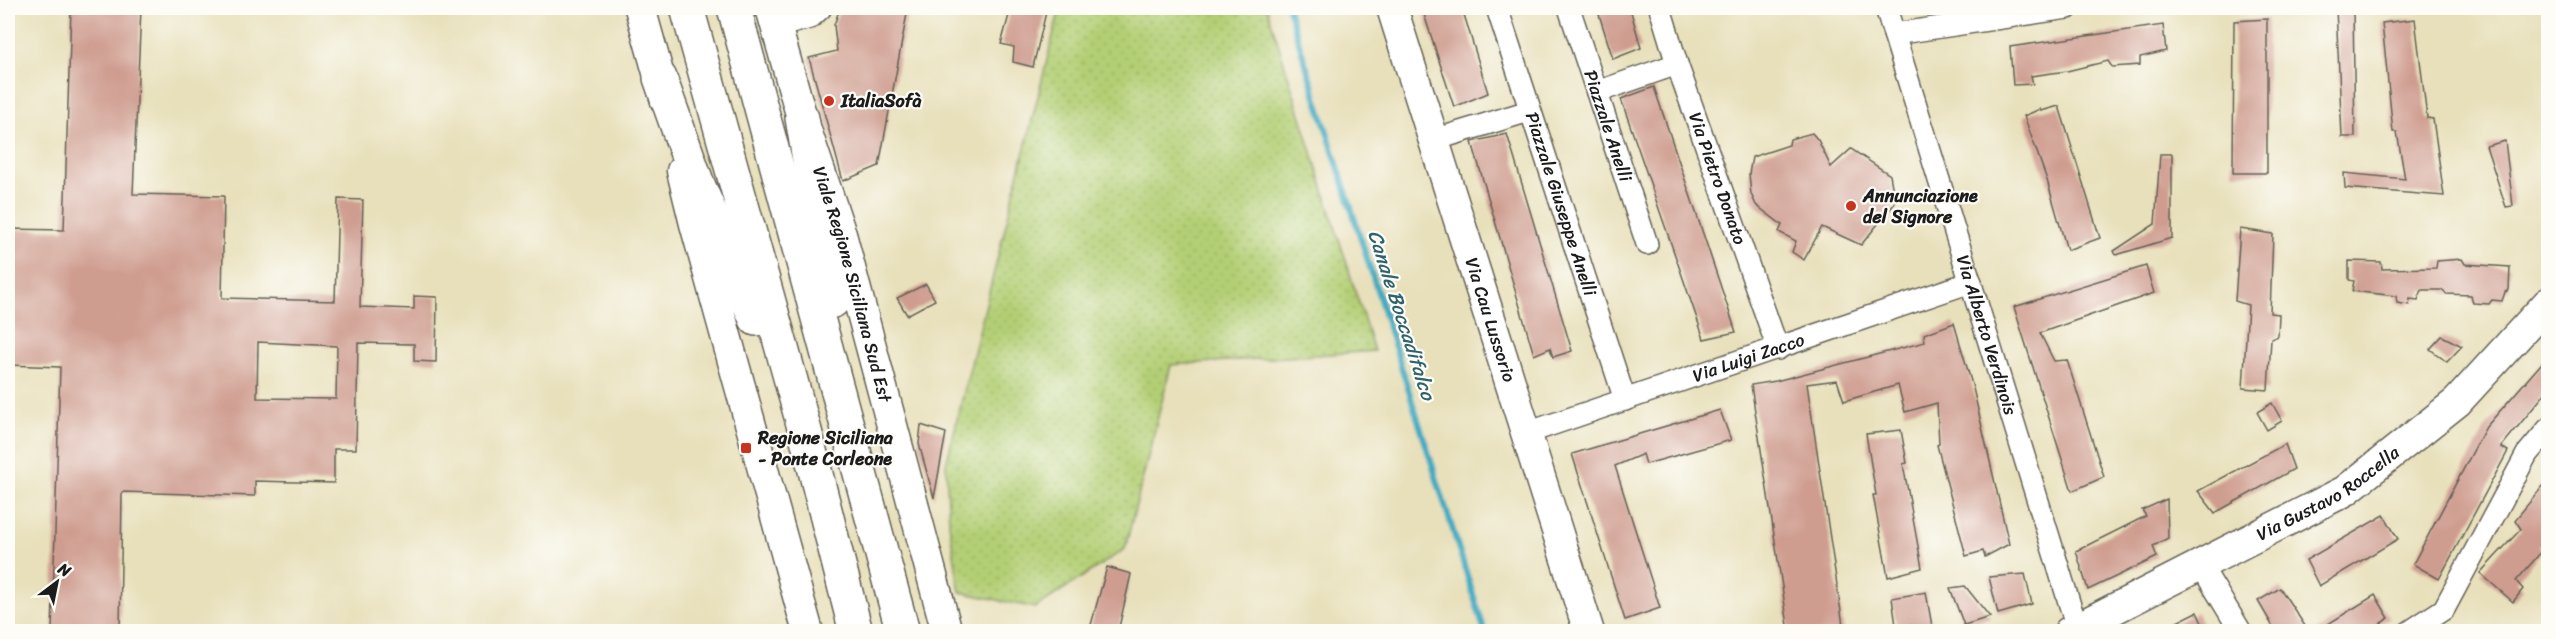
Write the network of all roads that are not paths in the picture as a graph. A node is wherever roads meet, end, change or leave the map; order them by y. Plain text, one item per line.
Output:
1 (640, 8) edge
2 (687, 8) edge
3 (734, 8) edge
4 (821, 8) edge
5 (1392, 8) edge
6 (1499, 8) edge
7 (1569, 8) edge
8 (1660, 8) edge
9 (1886, 8) edge
10 (2068, 8) edge
11 (773, 17) edge
12 (1894, 34) junction
13 (1677, 64) junction
14 (660, 78) junction
15 (1597, 92) junction
16 (1529, 111) junction
17 (802, 118) junction
18 (1434, 140) junction
19 (1647, 244) dead end
20 (1971, 282) junction
21 (2545, 313) edge
22 (1778, 349) junction
23 (1625, 400) junction
24 (2548, 429) edge
25 (805, 431) junction
26 (1527, 433) junction
27 (869, 501) junction
28 (2200, 564) junction
29 (2073, 630) edge
30 (808, 632) edge
31 (856, 632) edge
32 (903, 632) edge
33 (947, 632) edge
34 (1589, 632) edge
35 (2241, 632) edge
36 (2409, 632) edge

1 - 14 street
2 - 25 main road
3 - 27 main road
4 - 11 street
5 - 18 street, Via Cau Lussorio
6 - 16 street, Piazzale Giuseppe Anelli
7 - 15 street, Piazzale Anelli
8 - 13 street, Via Pietro Donato
9 - 12 street, Via Alberto Verdinois
10 - 12 street
11 - 17 street, Viale Regione Siciliana Sud Est
12 - 20 street, Via Alberto Verdinois
13 - 15 street
13 - 22 street, Via Pietro Donato
14 - 25 main road
14 - 30 street
15 - 19 street, Piazzale Anelli
16 - 18 street
16 - 23 street, Piazzale Giuseppe Anelli
17 - 27 main road
17 - 33 street, Viale Regione Siciliana Sud Est
18 - 26 street, Via Cau Lussorio
20 - 22 street, Via Luigi Zacco
20 - 29 street, Via Alberto Verdinois
21 - 28 street, Via Gustavo Roccella
22 - 23 street, Via Luigi Zacco
23 - 26 street, Via Luigi Zacco
24 - 36 street
25 - 31 main road
26 - 34 street, Via Cau Lussorio
27 - 32 main road
28 - 29 street, Via Gustavo Roccella
28 - 35 street

